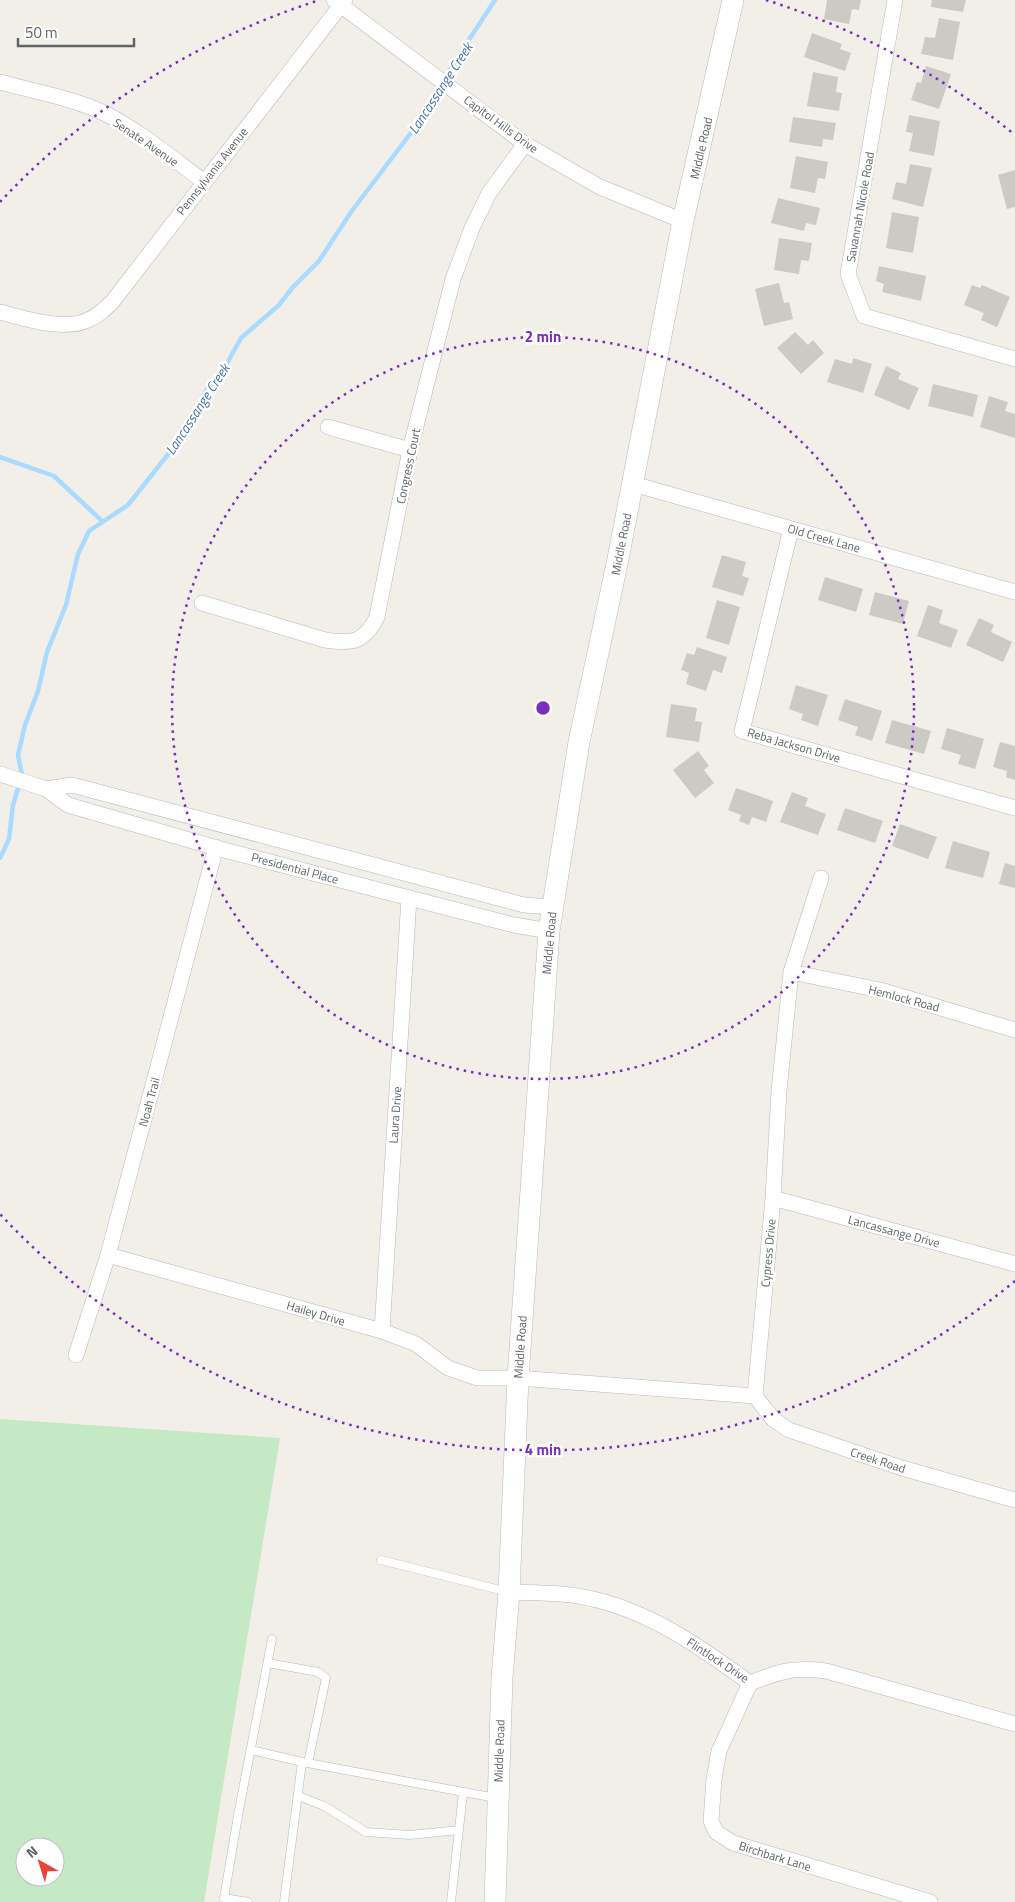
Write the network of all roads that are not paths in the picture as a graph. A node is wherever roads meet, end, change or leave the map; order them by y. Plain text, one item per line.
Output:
1 (734, 0) edge
2 (895, 0) edge
3 (340, 2) edge
4 (0, 82) edge
5 (525, 144) junction
6 (203, 182) junction
7 (683, 221) junction
8 (0, 312) edge
9 (1015, 359) edge
10 (328, 427) dead end
11 (410, 450) junction
12 (633, 484) junction
13 (791, 529) junction
14 (1015, 592) edge
15 (202, 603) dead end
16 (3, 775) edge
17 (46, 790) junction
18 (1015, 808) edge
19 (216, 848) junction
20 (821, 878) dead end
21 (409, 898) junction
22 (552, 907) junction
23 (549, 931) junction
24 (791, 972) junction
25 (1015, 1030) edge
26 (773, 1198) junction
27 (108, 1255) junction
28 (1015, 1264) edge
29 (382, 1331) junction
30 (76, 1355) dead end
31 (518, 1378) junction
32 (755, 1396) junction
33 (1015, 1500) edge
34 (381, 1560) dead end
35 (510, 1592) junction
36 (272, 1639) dead end
37 (268, 1663) junction
38 (750, 1683) junction
39 (1015, 1724) edge
40 (250, 1750) junction
41 (305, 1762) junction
42 (463, 1792) junction
43 (298, 1796) junction
44 (498, 1799) junction
45 (458, 1830) junction
46 (248, 1902) edge
47 (284, 1902) edge
48 (450, 1902) edge
49 (495, 1902) edge
50 (930, 1902) edge

1 - 7 main road, Middle Road
2 - 9 street, Savannah Nicole Road
3 - 5 street, Capitol Hills Drive
3 - 6 street, Pennsylvania Avenue
4 - 6 street, Senate Avenue
5 - 7 street, Capitol Hills Drive
5 - 11 street, Congress Court
6 - 8 street, Pennsylvania Avenue
7 - 12 main road, Middle Road
10 - 11 street
11 - 15 street, Congress Court
12 - 13 street, Old Creek Lane
12 - 22 main road, Middle Road
13 - 14 street, Old Creek Lane
13 - 18 street, Reba Jackson Drive
16 - 17 street, Presidential Place
17 - 19 street, Presidential Place
17 - 22 street, Presidential Place
19 - 21 street, Presidential Place
19 - 27 street, Noah Trail
20 - 24 street, Cypress Drive
21 - 23 street, Presidential Place
21 - 29 street, Laura Drive
22 - 23 main road, Middle Road
23 - 31 main road, Middle Road
24 - 25 street, Hemlock Road
24 - 26 street, Cypress Drive
26 - 28 street, Lancassange Drive
26 - 32 street, Cypress Drive
27 - 29 street, Hailey Drive
27 - 30 street, Noah Trail
29 - 31 street, Hailey Drive
31 - 32 street
31 - 35 main road, Middle Road
32 - 33 street, Creek Road
34 - 35 lane
35 - 38 street, Flintlock Drive
35 - 44 main road, Middle Road
36 - 37 lane
37 - 40 lane
37 - 41 lane
38 - 39 street, Flintlock Drive
38 - 50 street, Birchbark Lane
40 - 41 lane
40 - 46 lane
41 - 42 lane
41 - 43 lane
42 - 44 lane
42 - 45 lane
43 - 45 lane
43 - 47 lane
44 - 49 main road, Middle Road
45 - 48 lane

